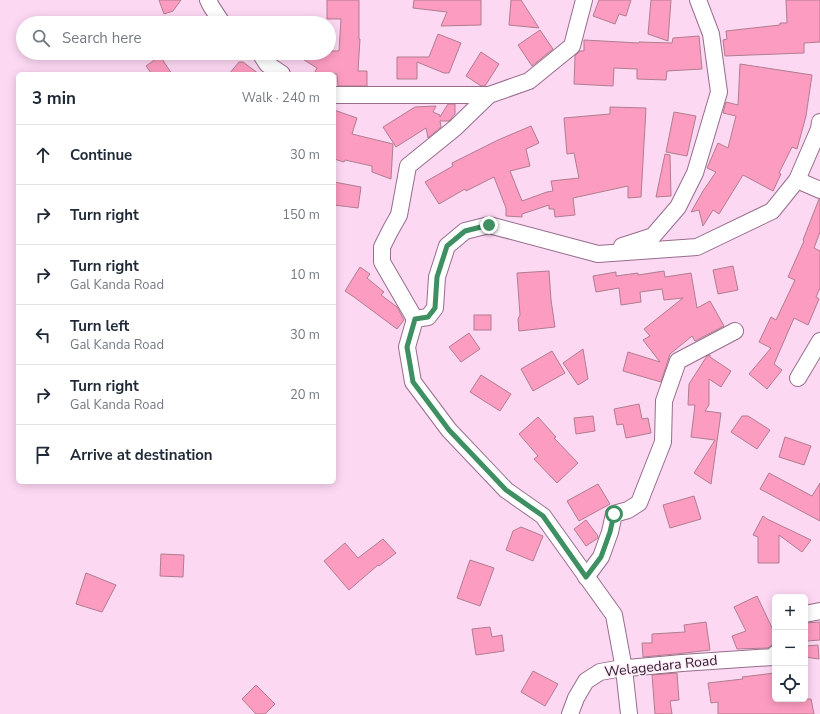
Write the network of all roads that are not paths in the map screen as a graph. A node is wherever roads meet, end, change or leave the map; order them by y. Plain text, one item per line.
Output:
1 (208, 0) edge
2 (584, 0) edge
3 (698, 0) edge
4 (217, 16) edge
5 (264, 60) edge
6 (279, 72) edge
7 (336, 96) edge
8 (489, 96) junction
9 (820, 122) edge
10 (797, 180) junction
11 (820, 190) edge
12 (598, 254) junction
13 (415, 319) junction
14 (735, 331) dead end
15 (820, 340) edge
16 (798, 378) dead end
17 (586, 577) junction
18 (820, 611) edge
19 (808, 613) edge
20 (772, 657) edge
21 (624, 668) junction
22 (570, 714) edge
23 (629, 714) edge

1 - 4 street
2 - 8 street
3 - 12 street
5 - 6 street
7 - 8 street
8 - 13 street
9 - 10 street
10 - 11 street
10 - 12 street
12 - 13 street
13 - 17 street
14 - 17 street
15 - 16 street
17 - 21 street
18 - 19 street
20 - 21 street, Welagedara Road
21 - 22 street, Welagedara Road
21 - 23 street

